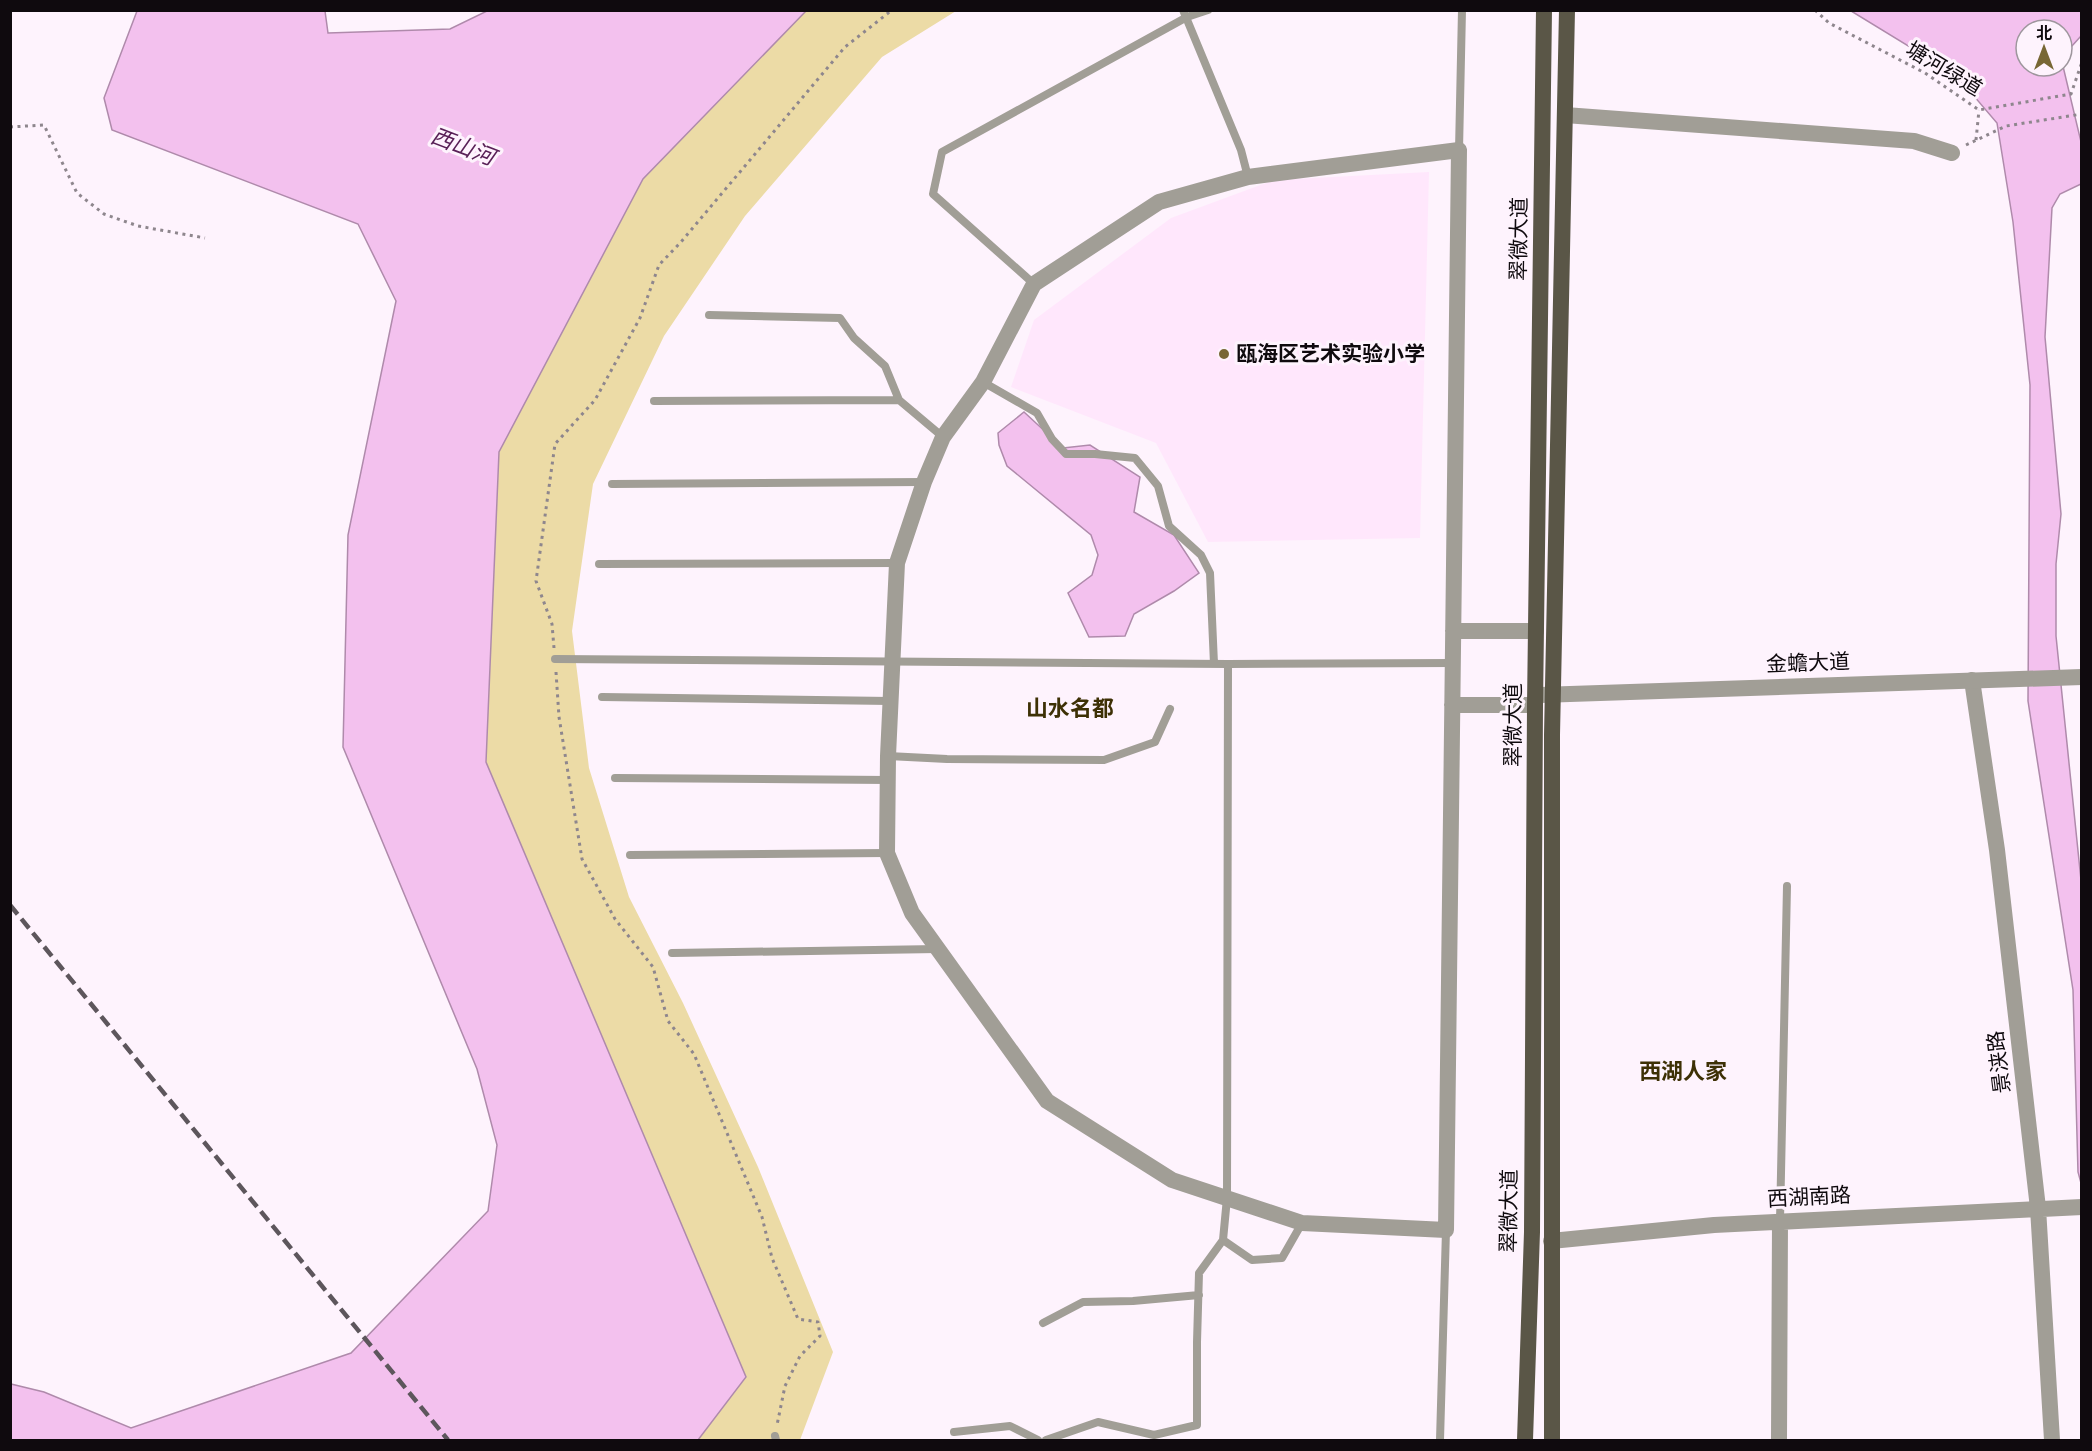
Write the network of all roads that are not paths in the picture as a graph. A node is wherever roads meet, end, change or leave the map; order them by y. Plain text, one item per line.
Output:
1 (1208, 10) edge
2 (1462, 10) edge
3 (1544, 10) edge
4 (1568, 10) edge
5 (1185, 14) edge
6 (1565, 115) junction
7 (1459, 150) junction
8 (1952, 153) road end
9 (1248, 177) junction
10 (1034, 284) junction
11 (709, 315) dead end
12 (983, 382) junction
13 (899, 400) junction
14 (654, 401) dead end
15 (943, 437) junction
16 (924, 482) junction
17 (612, 484) dead end
18 (897, 563) junction
19 (599, 564) dead end
20 (1453, 631) junction
21 (1536, 631) junction
22 (555, 659) road end
23 (892, 661) junction
24 (1453, 663) junction
25 (1214, 664) junction
26 (1228, 664) junction
27 (2082, 677) edge
28 (1972, 681) junction
29 (1554, 694) junction
30 (602, 697) dead end
31 (1535, 700) junction
32 (890, 701) junction
33 (1452, 705) junction
34 (1170, 709) dead end
35 (888, 756) junction
36 (615, 777) dead end
37 (888, 780) junction
38 (887, 853) junction
39 (630, 855) dead end
40 (1787, 886) dead end
41 (938, 949) junction
42 (672, 953) dead end
43 (1227, 1198) junction
44 (2076, 1208) edge
45 (2038, 1209) junction
46 (1780, 1221) junction
47 (1302, 1223) junction
48 (1446, 1230) junction
49 (1223, 1240) junction
50 (1551, 1241) junction
51 (1199, 1295) junction
52 (1043, 1323) dead end
53 (954, 1432) dead end
54 (1038, 1440) edge
55 (1047, 1440) edge
56 (1440, 1440) edge
57 (1525, 1440) edge
58 (1552, 1440) edge
59 (1779, 1440) edge
60 (2052, 1440) edge

1 - 5 lane
2 - 7 lane
3 - 21 main road, 翠微大道
4 - 6 main road, 翠微大道
5 - 9 lane
5 - 10 lane
6 - 8 street
6 - 29 main road, 翠微大道
7 - 9 street
7 - 20 street
9 - 10 street
10 - 12 street
11 - 13 lane
12 - 15 street
12 - 25 lane
13 - 14 lane
13 - 15 lane
15 - 16 street
16 - 17 lane
16 - 18 street
18 - 19 lane
18 - 23 street
20 - 21 street
20 - 24 street
21 - 31 main road, 翠微大道
22 - 23 lane
23 - 25 lane
23 - 32 street
24 - 26 lane
24 - 33 street
25 - 26 lane
26 - 43 lane
27 - 28 street, 金蟾大道
28 - 29 street, 金蟾大道
28 - 45 street, 景浃路
29 - 31 street, 金蟾大道
29 - 50 main road, 翠微大道
30 - 32 lane
31 - 33 street, 金蟾大道
31 - 57 main road, 翠微大道
32 - 35 street
33 - 48 street
34 - 35 lane
35 - 37 street
36 - 37 lane
37 - 38 street
38 - 39 lane
38 - 41 street
40 - 46 lane
41 - 42 lane
41 - 43 street
43 - 47 street
43 - 49 lane
44 - 45 street, 西湖南路
45 - 46 street, 西湖南路
45 - 60 street, 景浃路
46 - 50 street, 西湖南路
46 - 59 street
47 - 48 street
47 - 49 lane
48 - 56 lane
49 - 51 lane
50 - 58 main road, 翠微大道
51 - 52 lane
51 - 55 lane
53 - 54 lane

